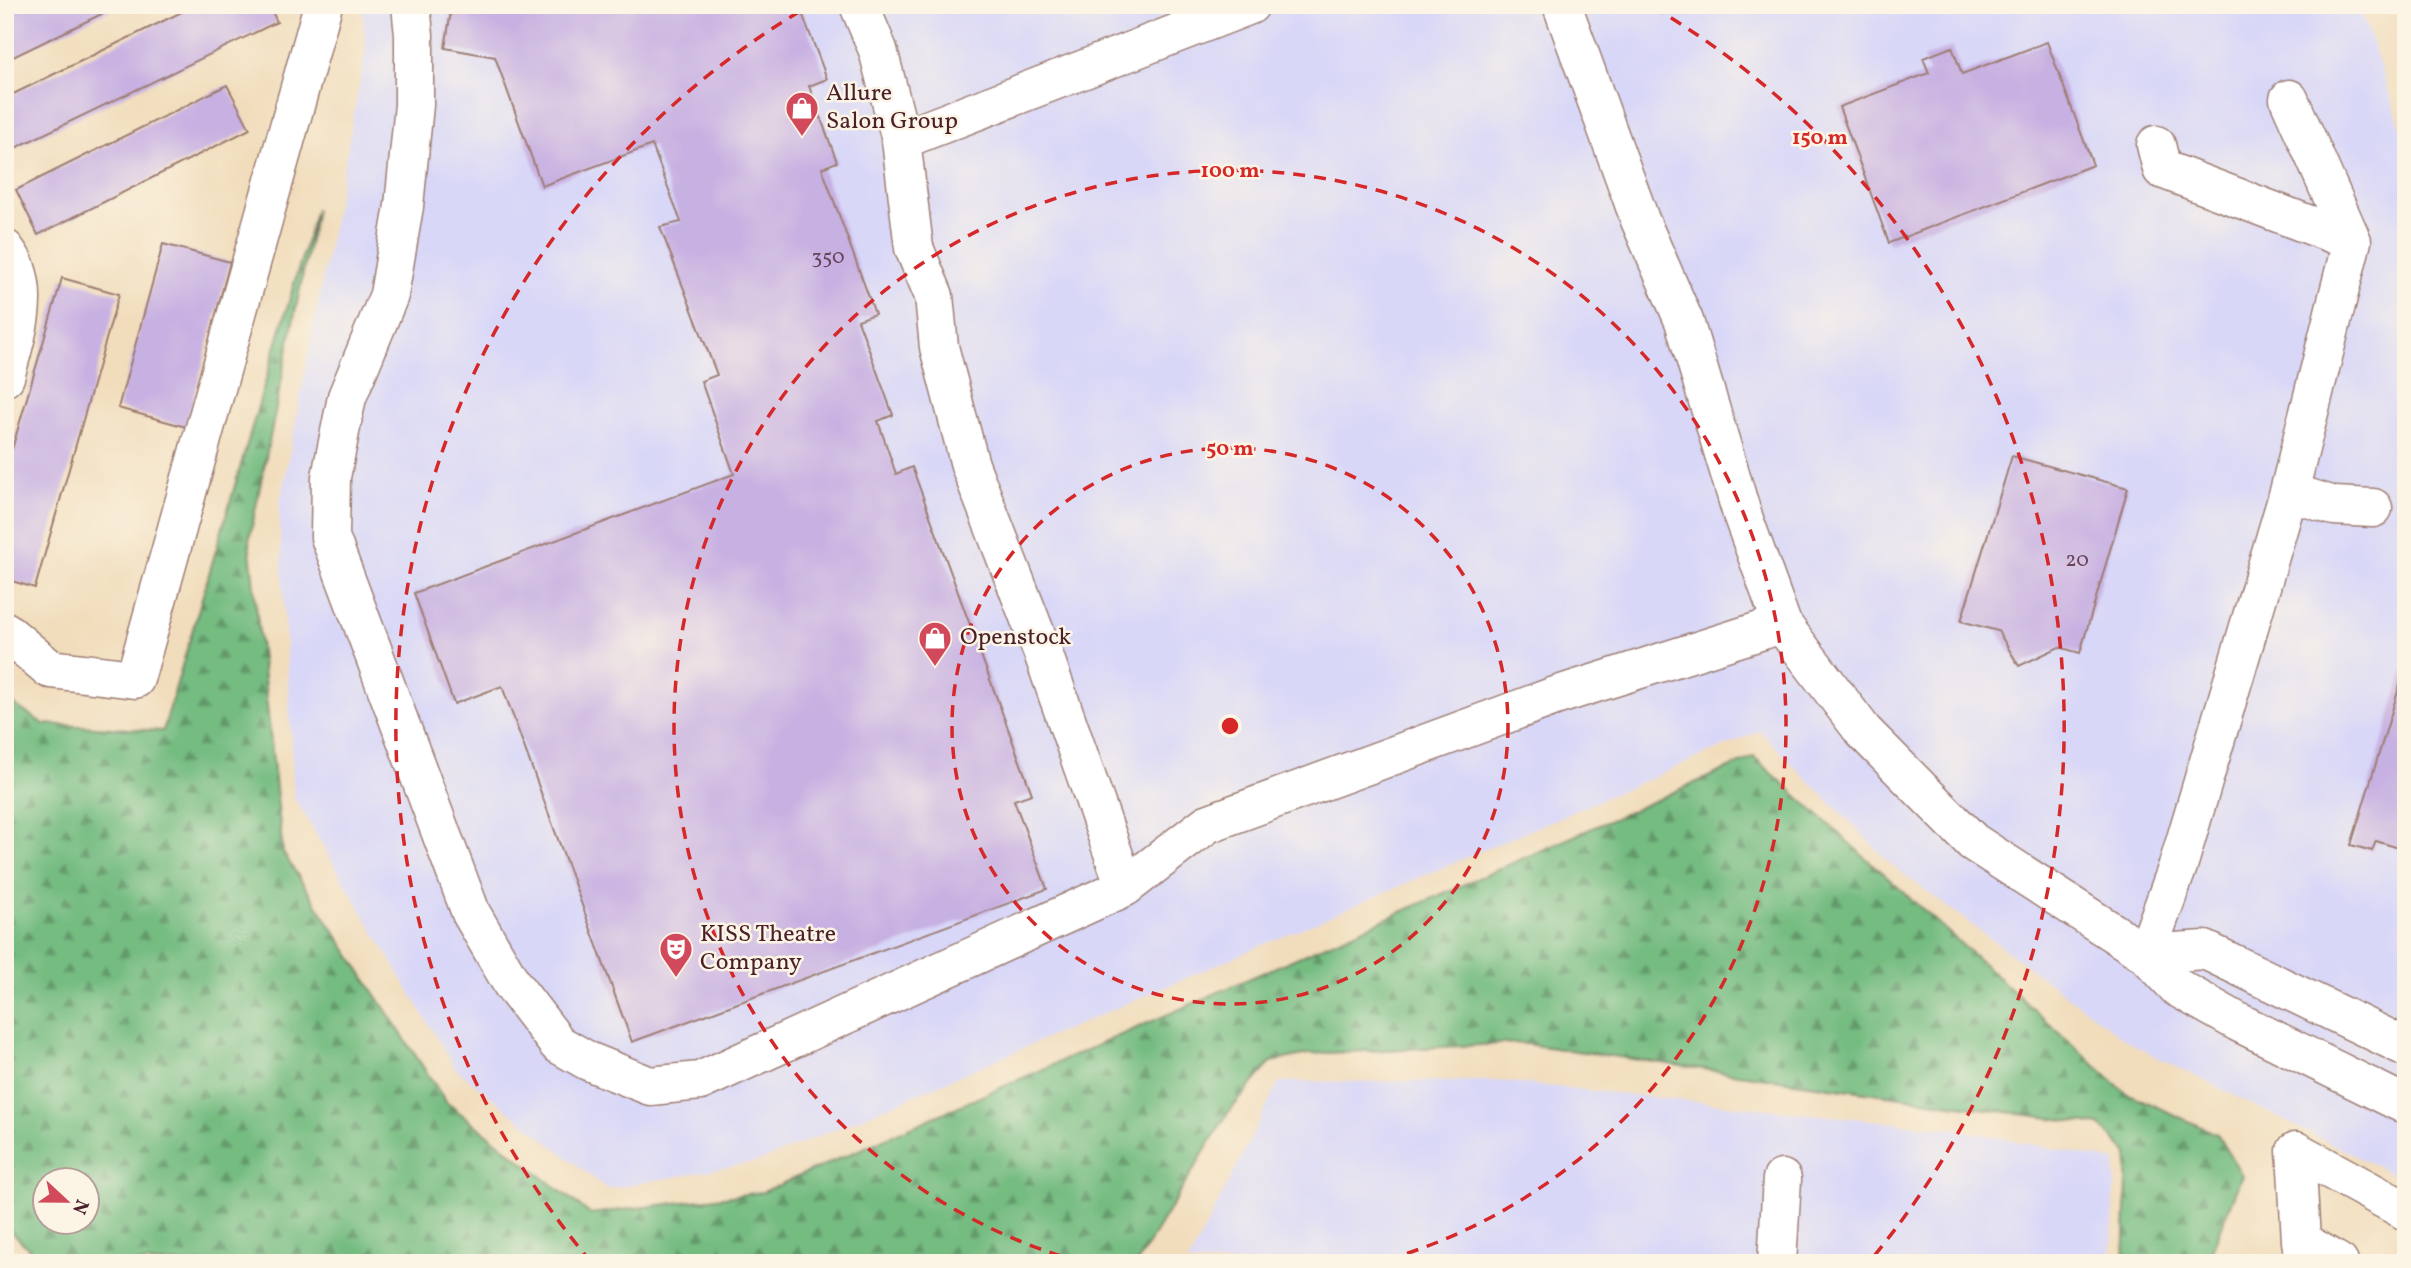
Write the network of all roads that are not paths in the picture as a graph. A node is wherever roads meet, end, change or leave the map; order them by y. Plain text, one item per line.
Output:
1 (323, 5) edge
2 (411, 5) edge
3 (859, 5) edge
4 (1250, 5) edge
5 (1562, 5) edge
6 (2289, 99) dead end
7 (901, 140) junction
8 (2157, 145) dead end
9 (2352, 241) junction
10 (5, 249) edge
11 (5, 377) edge
12 (2289, 492) junction
13 (2373, 508) dead end
14 (1782, 624) junction
15 (5, 631) edge
16 (1125, 887) junction
17 (2146, 954) junction
18 (2406, 1047) edge
19 (2404, 1100) edge
20 (1782, 1179) dead end
21 (2406, 1211) edge
22 (2303, 1252) edge
23 (1777, 1263) edge
24 (2339, 1263) edge

1 - 15 lane
2 - 16 lane
3 - 7 lane
4 - 7 lane
5 - 14 lane
6 - 9 lane
7 - 16 lane
8 - 9 lane
9 - 12 lane
10 - 11 lane
12 - 13 lane
12 - 17 lane
14 - 16 lane
14 - 17 lane
17 - 18 lane
17 - 19 lane
20 - 23 lane
21 - 22 lane
22 - 24 lane

